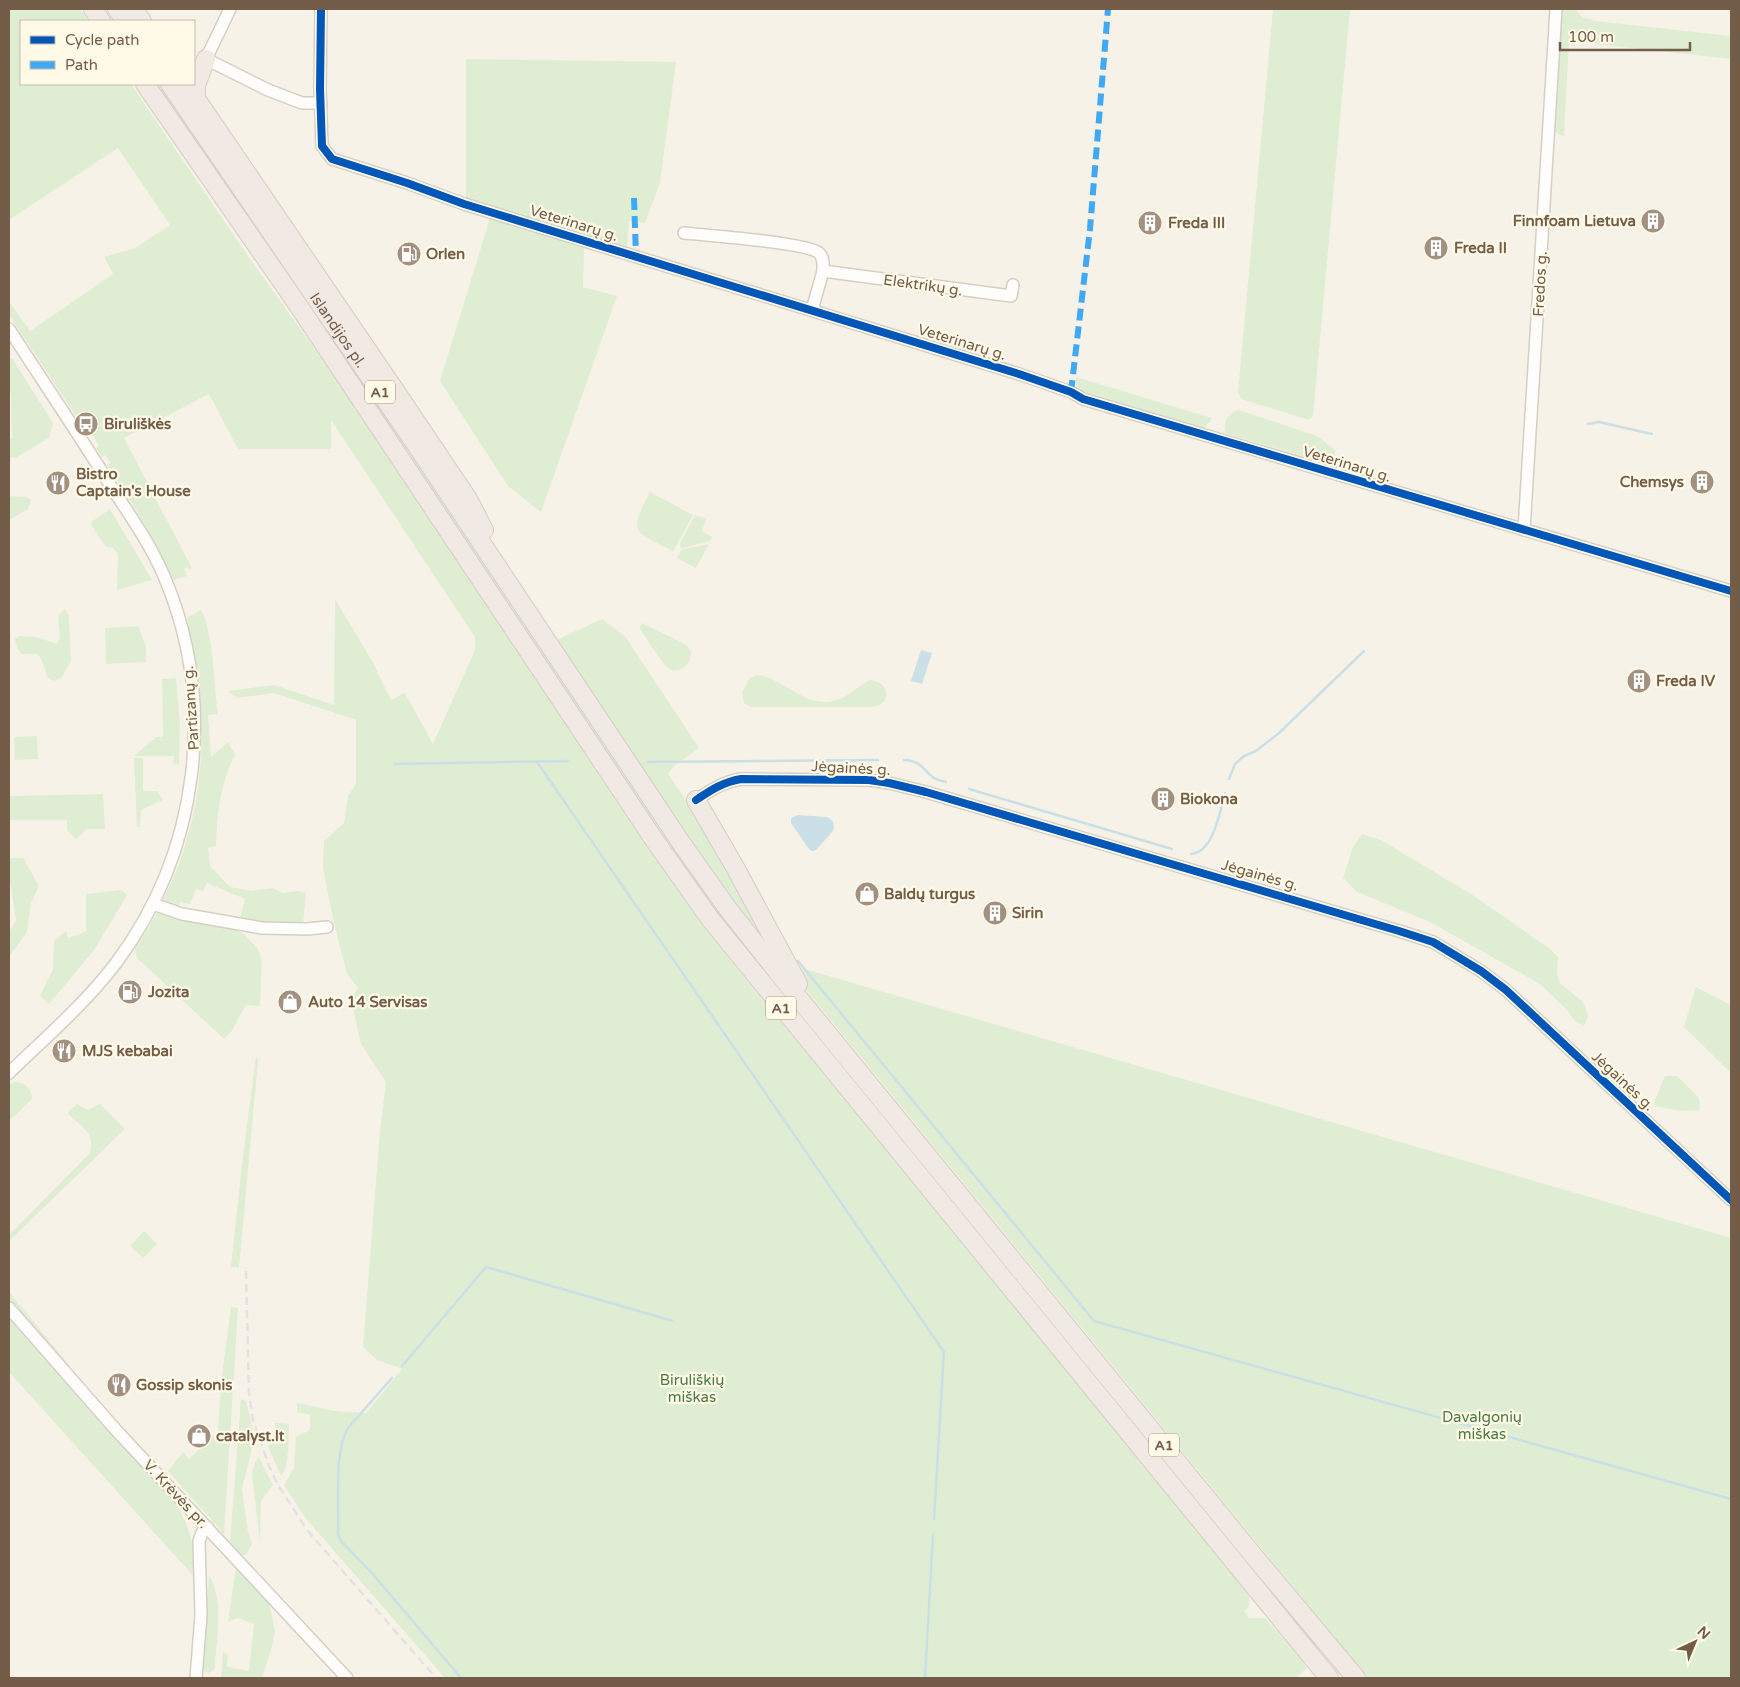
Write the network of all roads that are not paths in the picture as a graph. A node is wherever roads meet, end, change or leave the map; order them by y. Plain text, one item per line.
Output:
1 (92, 9) edge
2 (117, 9) edge
3 (133, 9) edge
4 (230, 9) edge
5 (321, 9) edge
6 (1556, 9) edge
7 (100, 20) edge
8 (125, 20) edge
9 (141, 20) edge
10 (200, 62) edge
11 (146, 85) edge
12 (171, 85) edge
13 (187, 85) edge
14 (196, 99) junction
15 (321, 103) junction
16 (684, 233) dead end
17 (823, 272) junction
18 (1013, 285) dead end
19 (812, 310) junction
20 (9, 329) edge
21 (1524, 530) junction
22 (1731, 591) edge
23 (536, 628) junction
24 (696, 800) joint
25 (153, 904) junction
26 (328, 927) dead end
27 (817, 1020) junction
28 (9, 1074) edge
29 (1731, 1200) edge
30 (9, 1308) edge
31 (207, 1527) junction
32 (196, 1678) edge
33 (347, 1678) edge
34 (1329, 1678) edge
35 (1356, 1678) edge

1 - 7 highway
2 - 8 highway
3 - 9 highway
4 - 10 street
5 - 15 street, Veterinarų g.
6 - 21 street, Fredos g.
10 - 14 highway
10 - 15 street
11 - 34 highway, Islandijos pl. / A1
12 - 23 highway, Islandijos pl. / A1
13 - 14 highway
14 - 23 highway
15 - 19 street, Veterinarų g.
16 - 17 street
17 - 18 street, Elektrikų g.
17 - 19 street
19 - 21 street, Veterinarų g.
20 - 25 street, Partizanų g.
21 - 22 street, Veterinarų g.
23 - 27 highway, Islandijos pl. / A1
24 - 27 highway
24 - 29 street, Jėgainės g.
25 - 26 street
25 - 28 street, Partizanų g.
27 - 35 highway, A1
30 - 31 street, V. Krėvės pr.
31 - 32 street
31 - 33 street, V. Krėvės pr.

